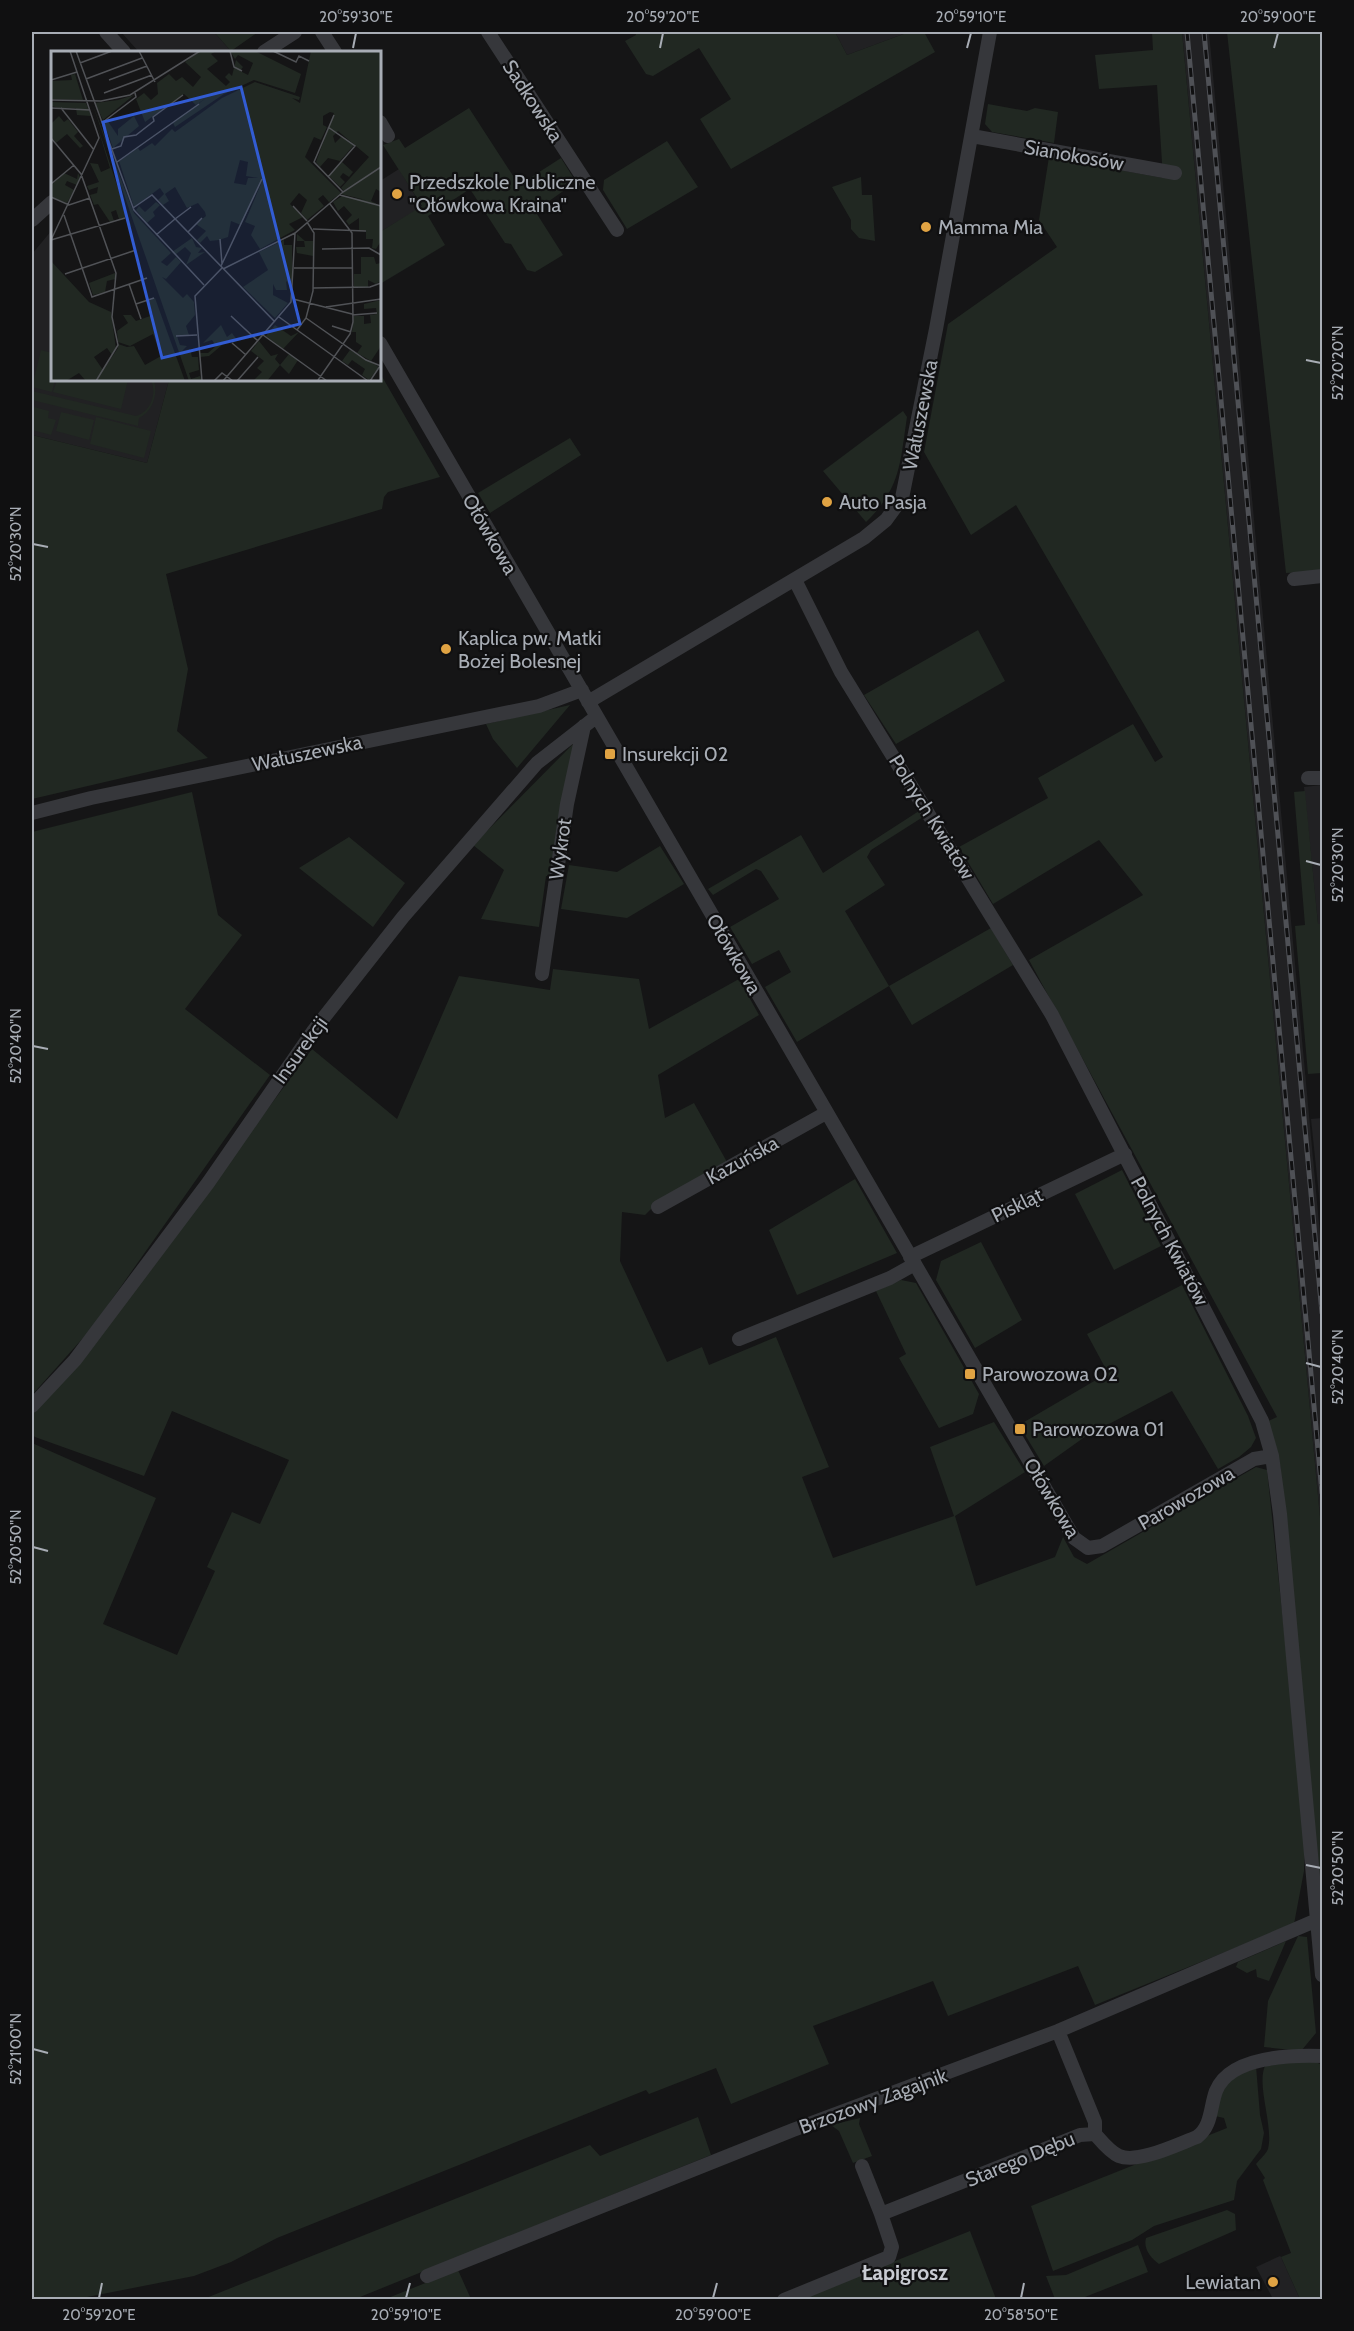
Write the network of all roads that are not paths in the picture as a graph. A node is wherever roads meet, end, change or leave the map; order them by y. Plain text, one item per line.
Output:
1 (106, 32) edge
2 (295, 32) edge
3 (322, 32) edge
4 (488, 32) edge
5 (990, 32) edge
6 (123, 51) edge
7 (266, 51) edge
8 (334, 51) edge
9 (381, 124) edge
10 (388, 136) dead end
11 (972, 136) junction
12 (1175, 173) dead end
13 (51, 203) edge
14 (32, 220) edge
15 (617, 230) dead end
16 (381, 345) edge
17 (1323, 576) edge
18 (1294, 579) dead end
19 (795, 580) junction
20 (585, 696) junction
21 (596, 717) junction
22 (584, 726) junction
23 (1308, 778) dead end
24 (1323, 778) edge
25 (32, 813) edge
26 (542, 974) dead end
27 (826, 1113) junction
28 (1125, 1154) junction
29 (658, 1207) dead end
30 (912, 1260) junction
31 (739, 1340) dead end
32 (32, 1406) edge
33 (1272, 1456) junction
34 (1102, 1546) joint
35 (1317, 1920) junction
36 (1323, 1975) edge
37 (1058, 2031) junction
38 (1323, 2056) edge
39 (1095, 2134) junction
40 (862, 2166) dead end
41 (881, 2214) junction
42 (427, 2276) dead end
43 (784, 2300) edge

1 - 6 street
2 - 7 street
3 - 8 street
4 - 15 street, Sadkowska
5 - 11 street, Wałuszewska
9 - 10 street
11 - 12 street, Sianokosów
11 - 19 street, Wałuszewska
13 - 14 street
16 - 20 street, Ołówkowa
17 - 18 street
19 - 20 street, Wałuszewska
19 - 28 street, Polnych Kwiatów
20 - 21 street, Ołówkowa
20 - 25 street, Wałuszewska
21 - 22 street, Insurekcji
21 - 27 street, Ołówkowa
22 - 26 street, Wykrot
22 - 32 street, Insurekcji
23 - 24 street
27 - 29 street, Kazuńska
27 - 30 street, Ołówkowa
28 - 30 street, Piskląt
28 - 33 street, Polnych Kwiatów
30 - 31 street, Piskląt
30 - 34 street, Ołówkowa
33 - 34 street, Parowozowa
33 - 35 street, Polnych Kwiatów
35 - 36 street, Polnych Kwiatów
35 - 37 street, Brzozowy Zagajnik
37 - 39 street
37 - 42 street, Brzozowy Zagajnik
38 - 39 street, Starego Dębu
39 - 41 street, Starego Dębu
40 - 41 street
41 - 43 street

